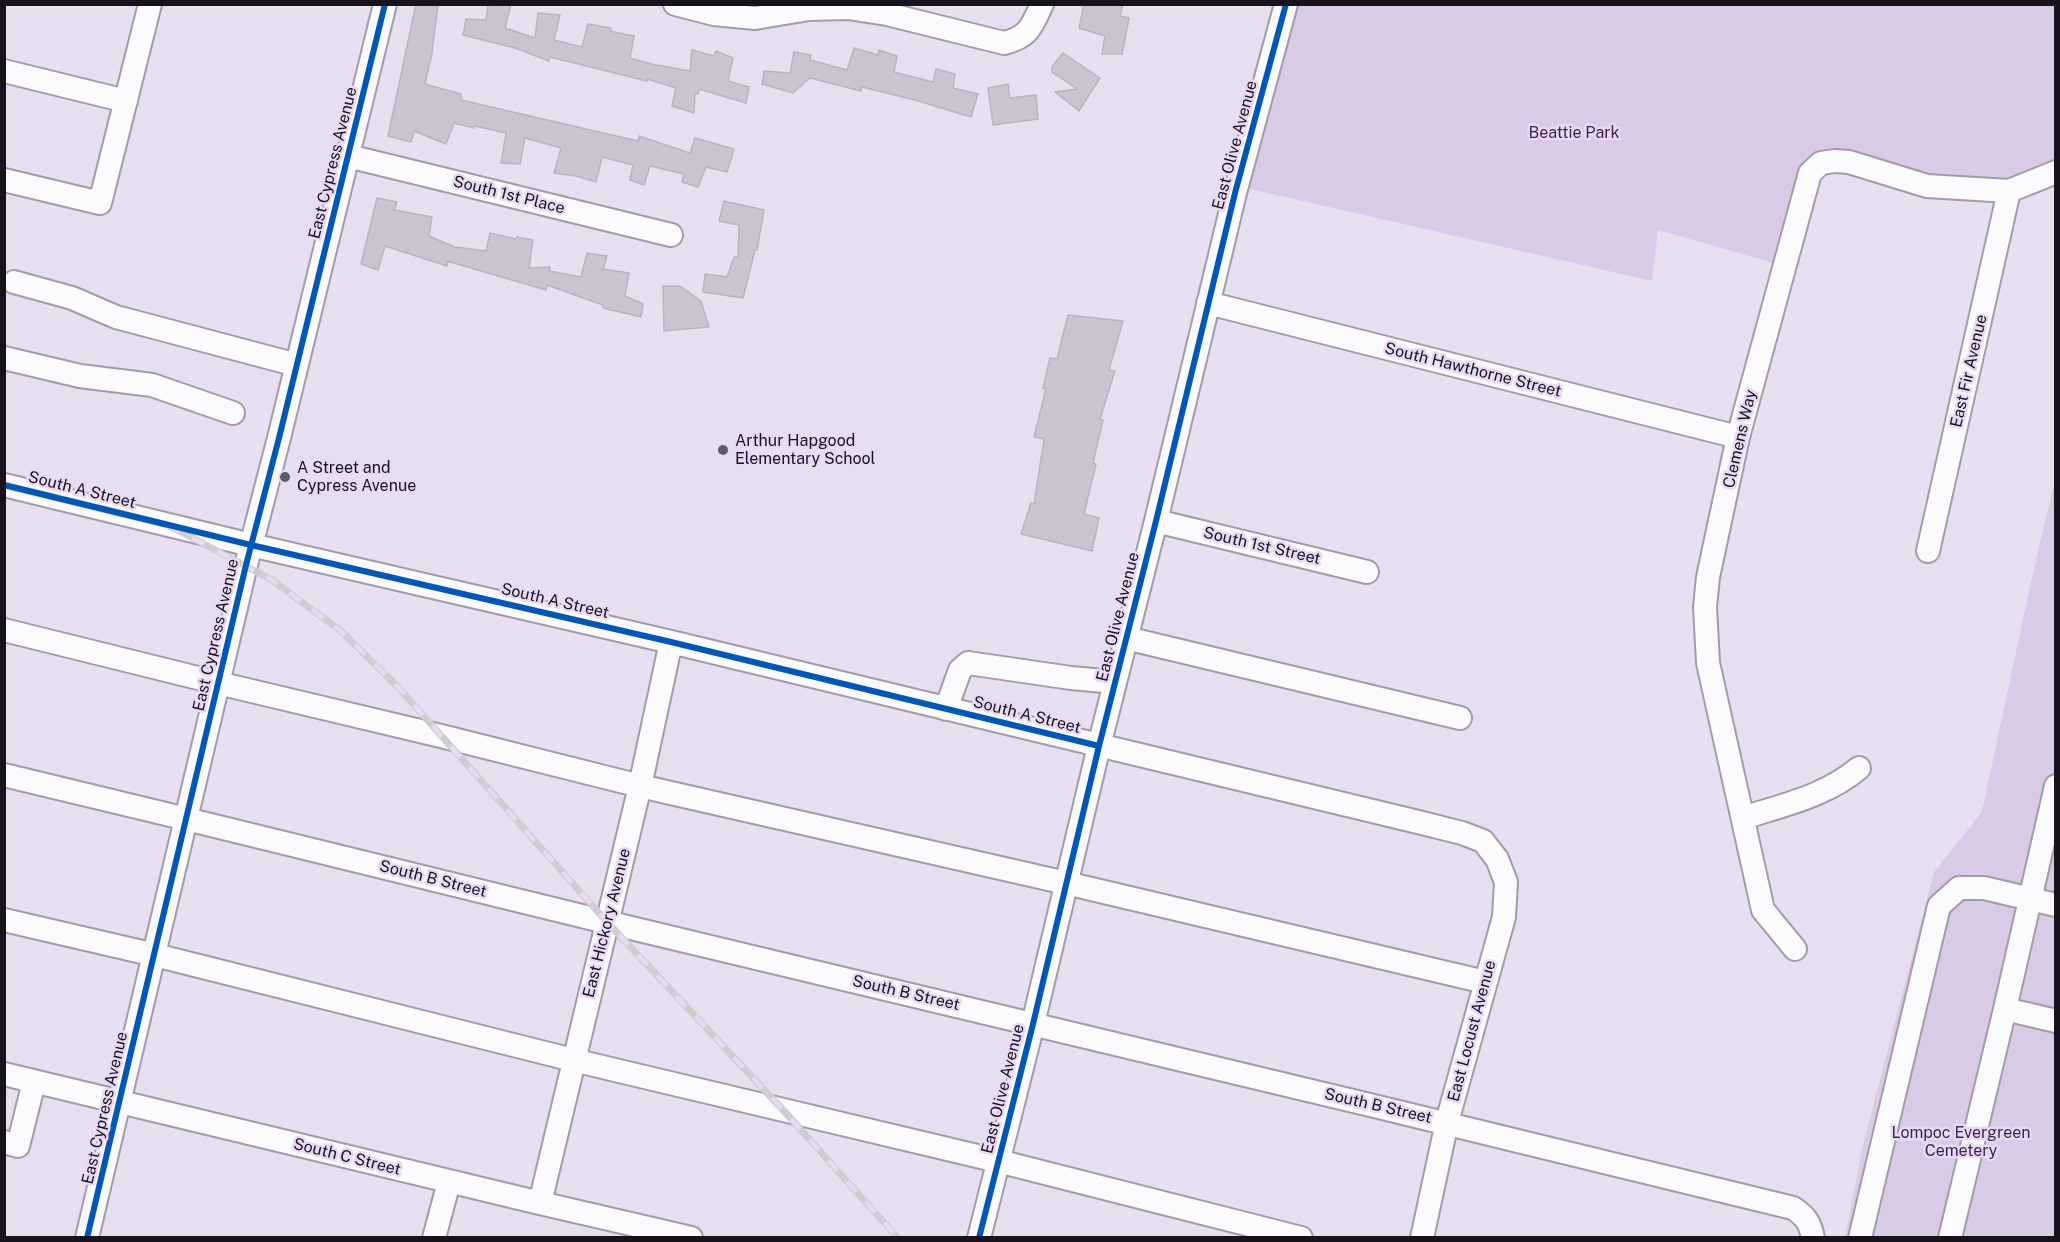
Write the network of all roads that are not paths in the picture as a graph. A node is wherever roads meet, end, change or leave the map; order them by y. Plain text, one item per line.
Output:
1 (150, 4) edge
2 (385, 4) edge
3 (675, 4) edge
4 (1042, 4) edge
5 (1286, 4) edge
6 (4, 71) edge
7 (126, 100) junction
8 (348, 156) junction
9 (2055, 172) edge
10 (4, 180) edge
11 (2009, 191) junction
12 (671, 235) dead end
13 (14, 282) dead end
14 (1208, 303) junction
15 (4, 358) edge
16 (297, 365) junction
17 (232, 413) dead end
18 (1738, 438) junction
19 (4, 485) edge
20 (1156, 521) junction
21 (251, 545) junction
22 (1928, 551) dead end
23 (1367, 572) dead end
24 (4, 630) edge
25 (1126, 638) junction
26 (671, 642) junction
27 (1115, 682) junction
28 (218, 683) junction
29 (946, 709) junction
30 (1460, 718) dead end
31 (1098, 746) junction
32 (1859, 768) dead end
33 (4, 775) edge
34 (639, 786) junction
35 (2055, 786) edge
36 (187, 818) junction
37 (1743, 818) junction
38 (1497, 860) joint
39 (1066, 883) junction
40 (2028, 899) junction
41 (2055, 905) edge
42 (4, 920) edge
43 (607, 922) junction
44 (1795, 949) dead end
45 (155, 955) junction
46 (1485, 982) junction
47 (2005, 1009) junction
48 (2055, 1021) edge
49 (1033, 1024) junction
50 (573, 1060) junction
51 (4, 1074) edge
52 (34, 1082) junction
53 (120, 1101) junction
54 (1447, 1122) junction
55 (4, 1142) edge
56 (998, 1161) junction
57 (449, 1182) junction
58 (540, 1203) junction
59 (87, 1238) edge
60 (434, 1238) edge
61 (691, 1238) edge
62 (979, 1238) edge
63 (1301, 1238) edge
64 (1422, 1238) edge
65 (1813, 1238) edge
66 (1860, 1238) edge
67 (1950, 1238) edge

1 - 7 street
2 - 8 street, East Cypress Avenue
3 - 4 street
5 - 14 street, East Olive Avenue
6 - 7 street
7 - 10 street
8 - 12 street, South 1st Place
8 - 16 street, East Cypress Avenue
9 - 11 street, Clemens Way
11 - 18 street, Clemens Way
11 - 22 street, East Fir Avenue
13 - 16 street
14 - 18 street, South Hawthorne Street
14 - 20 street, East Olive Avenue
15 - 17 street
16 - 21 street, East Cypress Avenue
18 - 37 street, Clemens Way
19 - 21 street, South A Street
20 - 23 street, South 1st Street
20 - 25 street, East Olive Avenue
21 - 26 street, South A Street
21 - 28 street, East Cypress Avenue
24 - 28 street
25 - 27 street, East Olive Avenue
25 - 30 street
26 - 29 street, South A Street
26 - 34 street, East Hickory Avenue
27 - 29 street
27 - 31 street, East Olive Avenue
28 - 34 street
28 - 36 street, East Cypress Avenue
29 - 31 street, South A Street
31 - 38 street, South A Street
31 - 39 street, East Olive Avenue
32 - 37 street
33 - 36 street, South B Street
34 - 39 street
34 - 43 street, East Hickory Avenue
35 - 40 street
36 - 43 street, South B Street
36 - 45 street, East Cypress Avenue
37 - 44 street, Clemens Way
38 - 46 street, East Locust Avenue
39 - 46 street
39 - 49 street, East Olive Avenue
40 - 41 street
40 - 47 street
40 - 66 street
42 - 45 street
43 - 49 street, South B Street
43 - 50 street, East Hickory Avenue
45 - 50 street
45 - 53 street, East Cypress Avenue
46 - 54 street, East Locust Avenue
47 - 48 street
47 - 67 street
49 - 54 street, South B Street
49 - 56 street, East Olive Avenue
50 - 56 street
50 - 58 street, East Hickory Avenue
51 - 52 street, South C Street
52 - 53 street, South C Street
52 - 55 street
53 - 57 street, South C Street
53 - 59 street, East Cypress Avenue
54 - 64 street, East Locust Avenue
54 - 65 street, South B Street
56 - 62 street, East Olive Avenue
56 - 63 street
57 - 58 street, South C Street
57 - 60 street
58 - 61 street, South C Street

